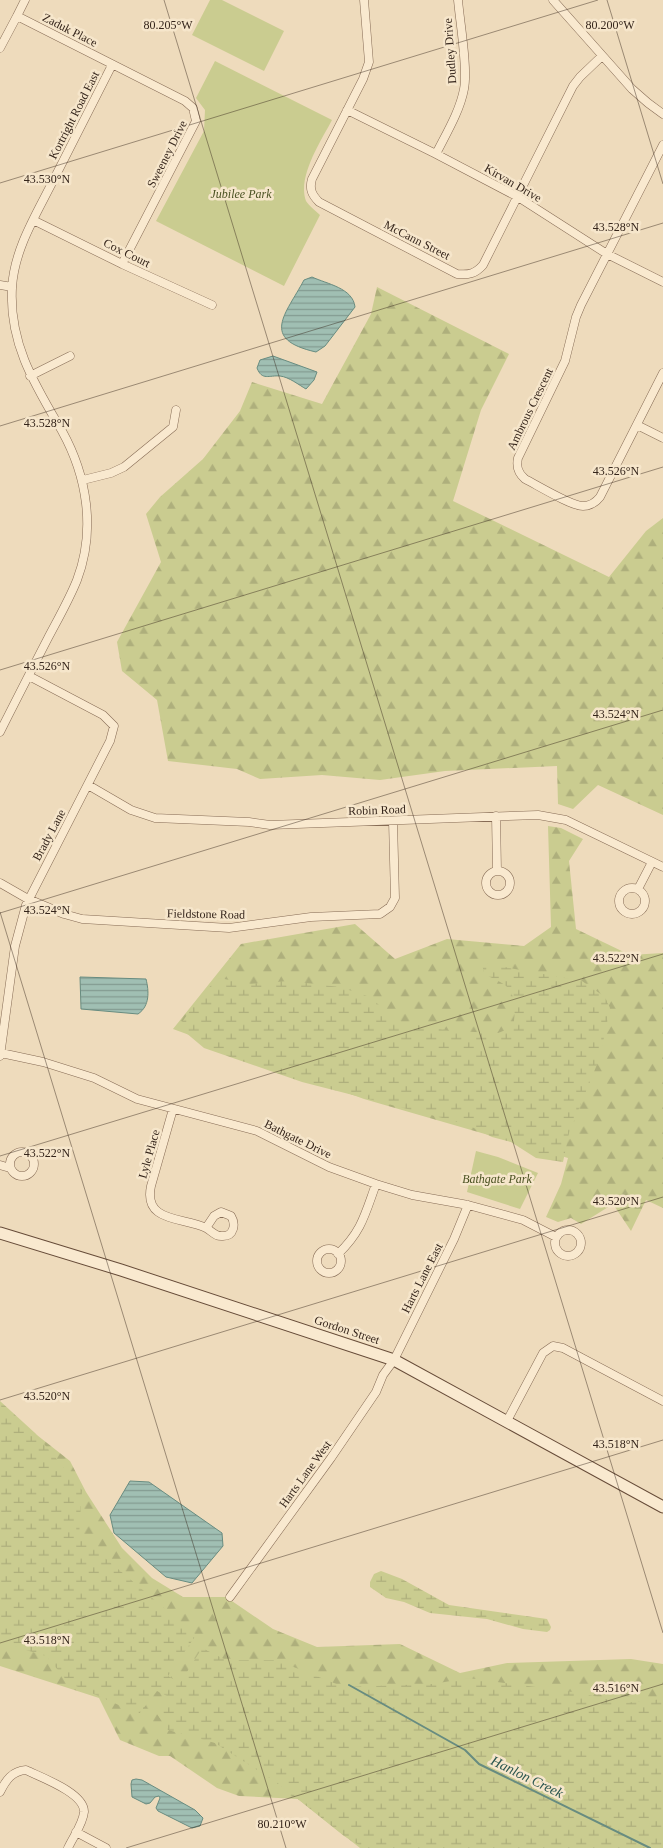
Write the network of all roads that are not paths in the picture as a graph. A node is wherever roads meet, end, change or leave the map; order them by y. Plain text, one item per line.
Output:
1 (25, 0) edge
2 (364, 0) edge
3 (458, 0) edge
4 (553, 0) edge
5 (17, 16) junction
6 (0, 48) edge
7 (602, 56) junction
8 (112, 64) junction
9 (348, 110) junction
10 (663, 114) edge
11 (663, 145) edge
12 (436, 154) junction
13 (518, 198) junction
14 (33, 220) junction
15 (607, 254) junction
16 (122, 264) junction
17 (663, 282) edge
18 (0, 285) edge
19 (12, 286) junction
20 (212, 305) dead end
21 (70, 356) dead end
22 (663, 373) edge
23 (30, 376) junction
24 (176, 410) dead end
25 (637, 425) junction
26 (663, 438) edge
27 (83, 480) junction
28 (29, 676) junction
29 (0, 732) edge
30 (88, 785) junction
31 (496, 816) junction
32 (393, 821) junction
33 (652, 862) junction
34 (663, 867) edge
35 (497, 871) dead end
36 (0, 883) edge
37 (638, 889) dead end
38 (28, 899) junction
39 (0, 1054) edge
40 (173, 1109) junction
41 (0, 1165) edge
42 (10, 1168) dead end
43 (376, 1184) junction
44 (468, 1204) junction
45 (206, 1228) dead end
46 (0, 1233) edge
47 (556, 1237) dead end
48 (338, 1254) dead end
49 (394, 1360) junction
50 (663, 1400) edge
51 (507, 1421) junction
52 (663, 1508) edge
53 (230, 1597) dead end
54 (0, 1792) edge
55 (76, 1832) junction
56 (68, 1848) edge
57 (106, 1848) edge

1 - 5 street
2 - 9 street, McCann Street
3 - 12 street, Dudley Drive
4 - 7 street
5 - 6 street
5 - 8 street, Zaduk Place
7 - 10 street
7 - 13 street, McCann Street
8 - 14 street, Kortright Road East
8 - 16 street, Sweeney Drive
9 - 12 street, Kirvan Drive
9 - 13 street, McCann Street
11 - 15 street, Ambrous Crescent
12 - 13 street, Kirvan Drive
13 - 15 street, Kirvan Drive
14 - 16 street, Cox Court
14 - 19 street, Kortright Road East
15 - 17 street, Kirvan Drive
15 - 25 street, Ambrous Crescent
16 - 20 street, Cox Court
18 - 19 street
19 - 23 street, Kortright Road East
21 - 23 street
22 - 25 street, Ambrous Crescent
23 - 27 street, Kortright Road East
24 - 27 street
25 - 26 street
27 - 28 street, Kortright Road East
28 - 29 street, Kortright Road East
28 - 30 street, Brady Lane
30 - 32 street, Robin Road
30 - 38 street, Brady Lane
31 - 32 street, Robin Road
31 - 33 street, Robin Road
31 - 35 street
32 - 38 street, Fieldstone Road
33 - 34 street, Robin Road
33 - 37 street
36 - 38 street, Fieldstone Road
38 - 39 street, Brady Lane
39 - 40 street, Bathgate Drive
40 - 43 street, Bathgate Drive
40 - 45 street, Lyle Place
41 - 42 street
43 - 44 street, Bathgate Drive
43 - 48 street
44 - 47 street, Bathgate Drive
44 - 49 street, Harts Lane East
46 - 49 main road, Gordon Street
49 - 51 main road, Gordon Street
49 - 53 street, Harts Lane West
50 - 51 street
51 - 52 main road, Gordon Street
54 - 55 street
55 - 56 street
55 - 57 street

